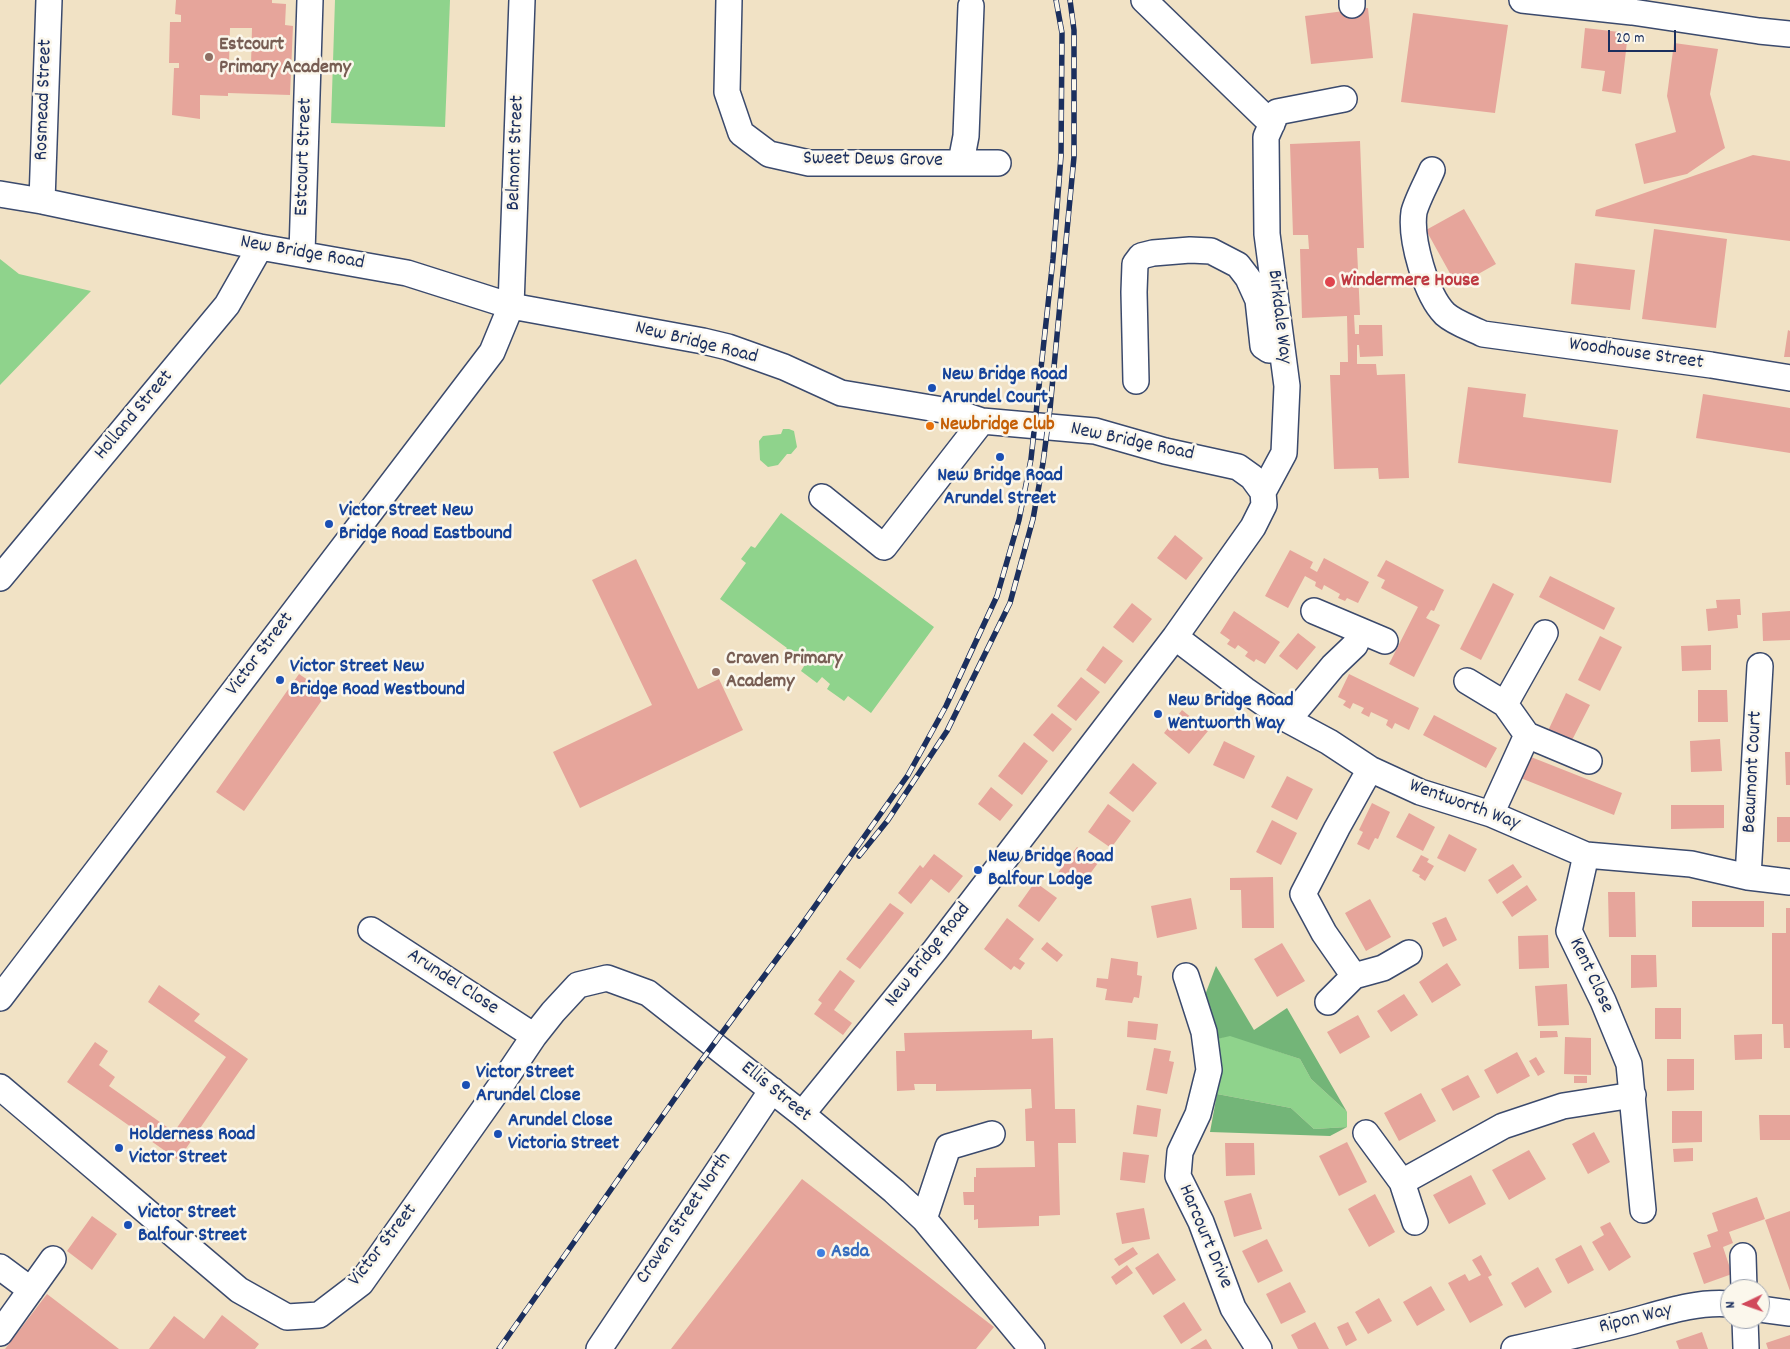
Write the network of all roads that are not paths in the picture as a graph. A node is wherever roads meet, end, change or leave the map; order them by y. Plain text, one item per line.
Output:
1 (48, 0) edge
2 (310, 0) edge
3 (522, 0) edge
4 (729, 0) edge
5 (1144, 0) edge
6 (1522, 0) edge
7 (971, 6) dead end
8 (1632, 6) edge
9 (1790, 34) edge
10 (1344, 99) dead end
11 (1269, 130) junction
12 (961, 162) junction
13 (998, 163) dead end
14 (1432, 170) dead end
15 (0, 194) edge
16 (42, 201) junction
17 (260, 247) junction
18 (302, 253) junction
19 (511, 306) junction
20 (1282, 350) junction
21 (1790, 378) edge
22 (1136, 381) dead end
23 (982, 421) junction
24 (1263, 492) junction
25 (822, 497) dead end
26 (0, 578) edge
27 (1314, 611) dead end
28 (1361, 631) junction
29 (1545, 633) dead end
30 (1175, 637) junction
31 (1385, 641) dead end
32 (1760, 666) dead end
33 (1468, 681) dead end
34 (1505, 704) junction
35 (1288, 720) junction
36 (1527, 735) junction
37 (1589, 761) dead end
38 (1370, 769) junction
39 (1491, 814) junction
40 (1586, 855) junction
41 (1748, 877) junction
42 (1790, 882) edge
43 (371, 930) dead end
44 (1409, 953) dead end
45 (1186, 976) dead end
46 (1354, 976) junction
47 (0, 998) edge
48 (1328, 1002) dead end
49 (534, 1036) junction
50 (0, 1087) edge
51 (499, 1088) joint
52 (772, 1090) junction
53 (1633, 1095) junction
54 (802, 1114) junction
55 (1366, 1133) dead end
56 (992, 1134) dead end
57 (1402, 1182) junction
58 (1643, 1210) dead end
59 (924, 1219) junction
60 (1415, 1222) dead end
61 (1743, 1256) dead end
62 (53, 1259) dead end
63 (0, 1267) edge
64 (1744, 1279) edge
65 (31, 1290) junction
66 (1720, 1303) edge
67 (1770, 1310) edge
68 (1790, 1313) edge
69 (1745, 1329) edge
70 (0, 1333) edge
71 (1746, 1348) edge
72 (599, 1349) edge
73 (1032, 1349) edge
74 (1259, 1349) edge
75 (1515, 1349) edge

1 - 16 street, Rosmead Street
2 - 18 street, Estcourt Street
3 - 19 street, Belmont Street
4 - 12 street, Sweet Dews Grove
5 - 11 street
6 - 8 street
7 - 12 street
8 - 9 street
10 - 11 street
11 - 20 street, Birkdale Way
12 - 13 street, Sweet Dews Grove
14 - 21 street, Woodhouse Street
15 - 16 street, New Bridge Road
16 - 17 street, New Bridge Road
17 - 18 street, New Bridge Road
17 - 26 street, Holland Street
18 - 19 street, New Bridge Road
19 - 23 street, New Bridge Road
19 - 47 street, Victor Street
20 - 22 street
20 - 24 street, Birkdale Way
23 - 24 street, New Bridge Road
23 - 25 street
24 - 30 street, New Bridge Road
27 - 28 street
28 - 31 street
28 - 35 street
29 - 34 street
30 - 35 street, Wentworth Way
30 - 54 street, New Bridge Road
32 - 41 street, Beaumont Court
33 - 34 street
34 - 36 street
35 - 38 street, Wentworth Way
36 - 37 street
36 - 39 street
38 - 39 street, Wentworth Way
38 - 46 street
39 - 40 street, Wentworth Way
40 - 41 street, Wentworth Way
40 - 53 street, Kent Close
41 - 42 street, Wentworth Way
43 - 49 street, Arundel Close
44 - 46 street
45 - 74 street, Harcourt Drive
46 - 48 street
49 - 51 street, Ellis Street
49 - 52 street, Ellis Street
50 - 51 street, Victor Street
52 - 54 street, Ellis Street
52 - 72 street, Craven Street North
53 - 57 street
53 - 58 street, Kent Close
54 - 59 street, Ellis Street
55 - 57 street
56 - 59 street
57 - 60 street
59 - 73 street, Ellis Street
61 - 64 street
62 - 65 street
63 - 65 street
65 - 70 street
66 - 75 street, Ripon Way
67 - 68 street
69 - 71 street

